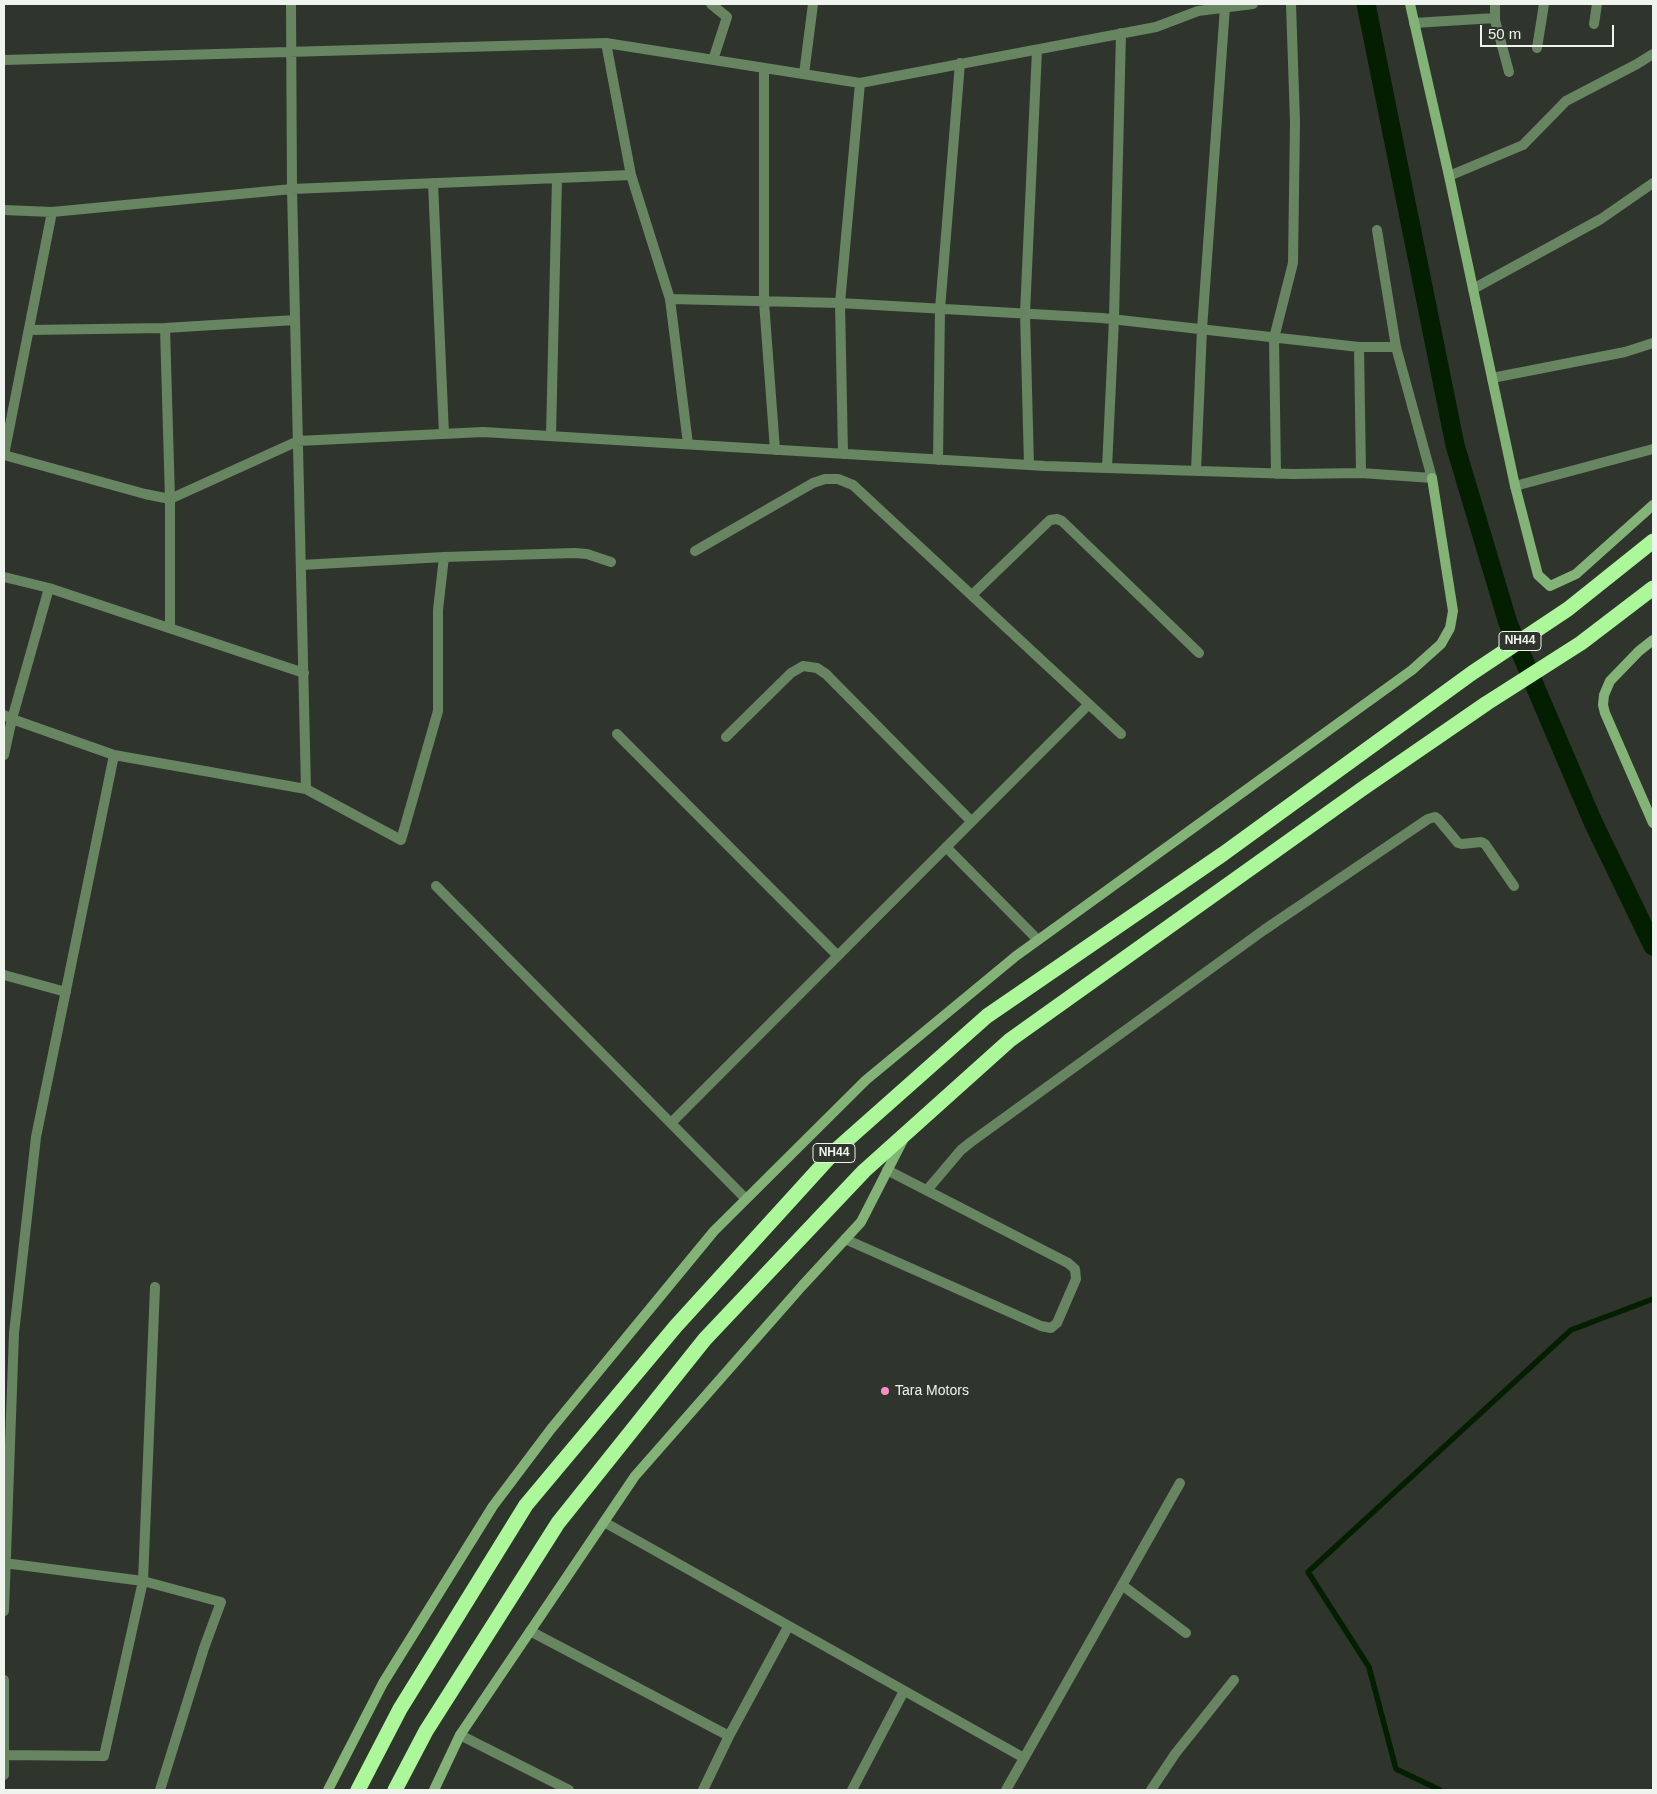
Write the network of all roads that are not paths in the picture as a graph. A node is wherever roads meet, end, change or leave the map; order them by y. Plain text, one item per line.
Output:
1 (291, 4) edge
2 (711, 4) edge
3 (813, 4) edge
4 (1253, 4) edge
5 (1290, 4) edge
6 (1410, 4) edge
7 (1495, 4) edge
8 (1544, 4) edge
9 (1597, 4) edge
10 (1225, 7) junction
11 (1495, 18) junction
12 (1414, 23) junction
13 (1594, 24) dead end
14 (1121, 33) junction
15 (606, 43) junction
16 (1538, 48) dead end
17 (1037, 50) junction
18 (290, 52) junction
19 (1653, 54) edge
20 (4, 60) edge
21 (713, 60) junction
22 (960, 63) junction
23 (764, 68) junction
24 (1509, 72) dead end
25 (804, 74) junction
26 (860, 83) junction
27 (631, 175) junction
28 (1449, 176) junction
29 (557, 178) junction
30 (433, 183) junction
31 (1653, 183) edge
32 (292, 189) junction
33 (4, 210) edge
34 (52, 212) junction
35 (1376, 230) dead end
36 (1473, 289) junction
37 (670, 299) junction
38 (764, 302) junction
39 (840, 303) junction
40 (940, 309) junction
41 (1025, 314) junction
42 (1114, 319) junction
43 (296, 320) junction
44 (165, 328) junction
45 (1202, 329) junction
46 (29, 330) junction
47 (1274, 338) junction
48 (1653, 343) edge
49 (1359, 347) junction
50 (1396, 347) junction
51 (1492, 378) junction
52 (444, 434) junction
53 (551, 436) junction
54 (298, 441) junction
55 (688, 444) junction
56 (1653, 449) edge
57 (775, 450) junction
58 (843, 454) junction
59 (4, 455) edge
60 (938, 460) junction
61 (1029, 465) junction
62 (1107, 468) junction
63 (1196, 471) junction
64 (1361, 473) junction
65 (1276, 474) junction
66 (1432, 478) junction
67 (1515, 486) junction
68 (170, 499) junction
69 (1653, 505) edge
70 (1653, 541) edge
71 (695, 551) dead end
72 (444, 557) junction
73 (611, 562) dead end
74 (301, 565) junction
75 (4, 577) edge
76 (49, 588) junction
77 (1653, 588) edge
78 (972, 595) junction
79 (170, 628) junction
80 (1653, 640) edge
81 (1199, 653) dead end
82 (304, 673) junction
83 (1089, 704) junction
84 (8, 717) edge
85 (617, 734) dead end
86 (1120, 734) dead end
87 (726, 737) dead end
88 (114, 754) junction
89 (4, 755) edge
90 (306, 789) junction
91 (971, 821) junction
92 (1653, 823) edge
93 (946, 847) junction
94 (436, 886) dead end
95 (1514, 886) dead end
96 (1038, 940) junction
97 (838, 955) junction
98 (4, 976) edge
99 (66, 992) junction
100 (670, 1123) junction
101 (906, 1134) junction
102 (888, 1170) junction
103 (927, 1190) junction
104 (746, 1199) junction
105 (845, 1239) junction
106 (155, 1287) dead end
107 (1180, 1482) dead end
108 (604, 1522) junction
109 (5, 1563) edge
110 (143, 1581) junction
111 (1122, 1585) junction
112 (4, 1611) edge
113 (788, 1627) junction
114 (530, 1631) junction
115 (1186, 1633) dead end
116 (4, 1680) edge
117 (1234, 1680) dead end
118 (904, 1691) junction
119 (460, 1735) junction
120 (728, 1736) junction
121 (4, 1756) edge
122 (1024, 1758) junction
123 (4, 1775) edge
124 (160, 1790) edge
125 (328, 1790) edge
126 (358, 1790) edge
127 (395, 1790) edge
128 (434, 1790) edge
129 (569, 1790) edge
130 (703, 1790) edge
131 (852, 1790) edge
132 (1006, 1790) edge
133 (1150, 1790) edge

1 - 18 street
2 - 21 street
3 - 25 street
4 - 10 street
5 - 47 street
6 - 12 street
7 - 11 street
8 - 16 street
9 - 13 street
10 - 14 street
10 - 45 street
11 - 12 street
11 - 24 street
12 - 28 street
14 - 17 street
14 - 42 street
15 - 18 street
15 - 21 street
15 - 27 street
17 - 22 street
17 - 41 street
18 - 20 street
18 - 32 street
19 - 28 street
21 - 23 street
22 - 26 street
22 - 40 street
23 - 25 street
23 - 38 street
25 - 26 street
26 - 39 street
27 - 29 street
27 - 37 street
28 - 36 street
29 - 30 street
29 - 53 street
30 - 32 street
30 - 52 street
31 - 36 street
32 - 34 street
32 - 43 street
33 - 34 street
34 - 46 street
35 - 50 street
36 - 51 street
37 - 38 street
37 - 55 street
38 - 39 street
38 - 57 street
39 - 40 street
39 - 58 street
40 - 41 street
40 - 60 street
41 - 42 street
41 - 61 street
42 - 45 street
42 - 62 street
43 - 44 street
43 - 54 street
44 - 46 street
44 - 68 street
45 - 47 street
45 - 63 street
46 - 59 street
47 - 49 street
47 - 65 street
48 - 51 street
49 - 50 street
49 - 64 street
50 - 66 street
51 - 67 street
52 - 53 street
52 - 54 street
53 - 55 street
54 - 68 street
54 - 74 street
55 - 57 street
56 - 67 street
57 - 58 street
58 - 60 street
59 - 68 street
60 - 61 street
61 - 62 street
62 - 63 street
63 - 65 street
64 - 65 street
64 - 66 street
66 - 96 street
67 - 69 street
68 - 79 street
70 - 126 highway, NH44
71 - 78 street
72 - 73 street
72 - 74 street
72 - 90 street
74 - 82 street
75 - 76 street
76 - 79 street
76 - 84 street
77 - 101 highway, NH44
78 - 81 street
78 - 83 street
79 - 82 street
80 - 92 street
82 - 90 street
83 - 86 street
83 - 91 street
84 - 88 street
84 - 89 street
85 - 97 street
87 - 91 street
88 - 90 street
88 - 99 street
91 - 93 street
93 - 96 street
93 - 97 street
94 - 100 street
95 - 103 street
96 - 104 street
97 - 100 street
98 - 99 street
99 - 109 street
100 - 104 street
101 - 102 street
101 - 127 highway, NH44
102 - 103 street
102 - 105 street
103 - 105 street
104 - 125 street
105 - 108 street
106 - 110 street
107 - 111 street
108 - 113 street
108 - 114 street
109 - 110 street
109 - 112 street
110 - 121 street
110 - 124 street
111 - 115 street
111 - 122 street
113 - 118 street
113 - 120 street
114 - 119 street
114 - 120 street
116 - 121 street
117 - 133 street
118 - 122 street
118 - 131 street
119 - 128 street
119 - 129 street
120 - 130 street
121 - 123 street
122 - 132 street

